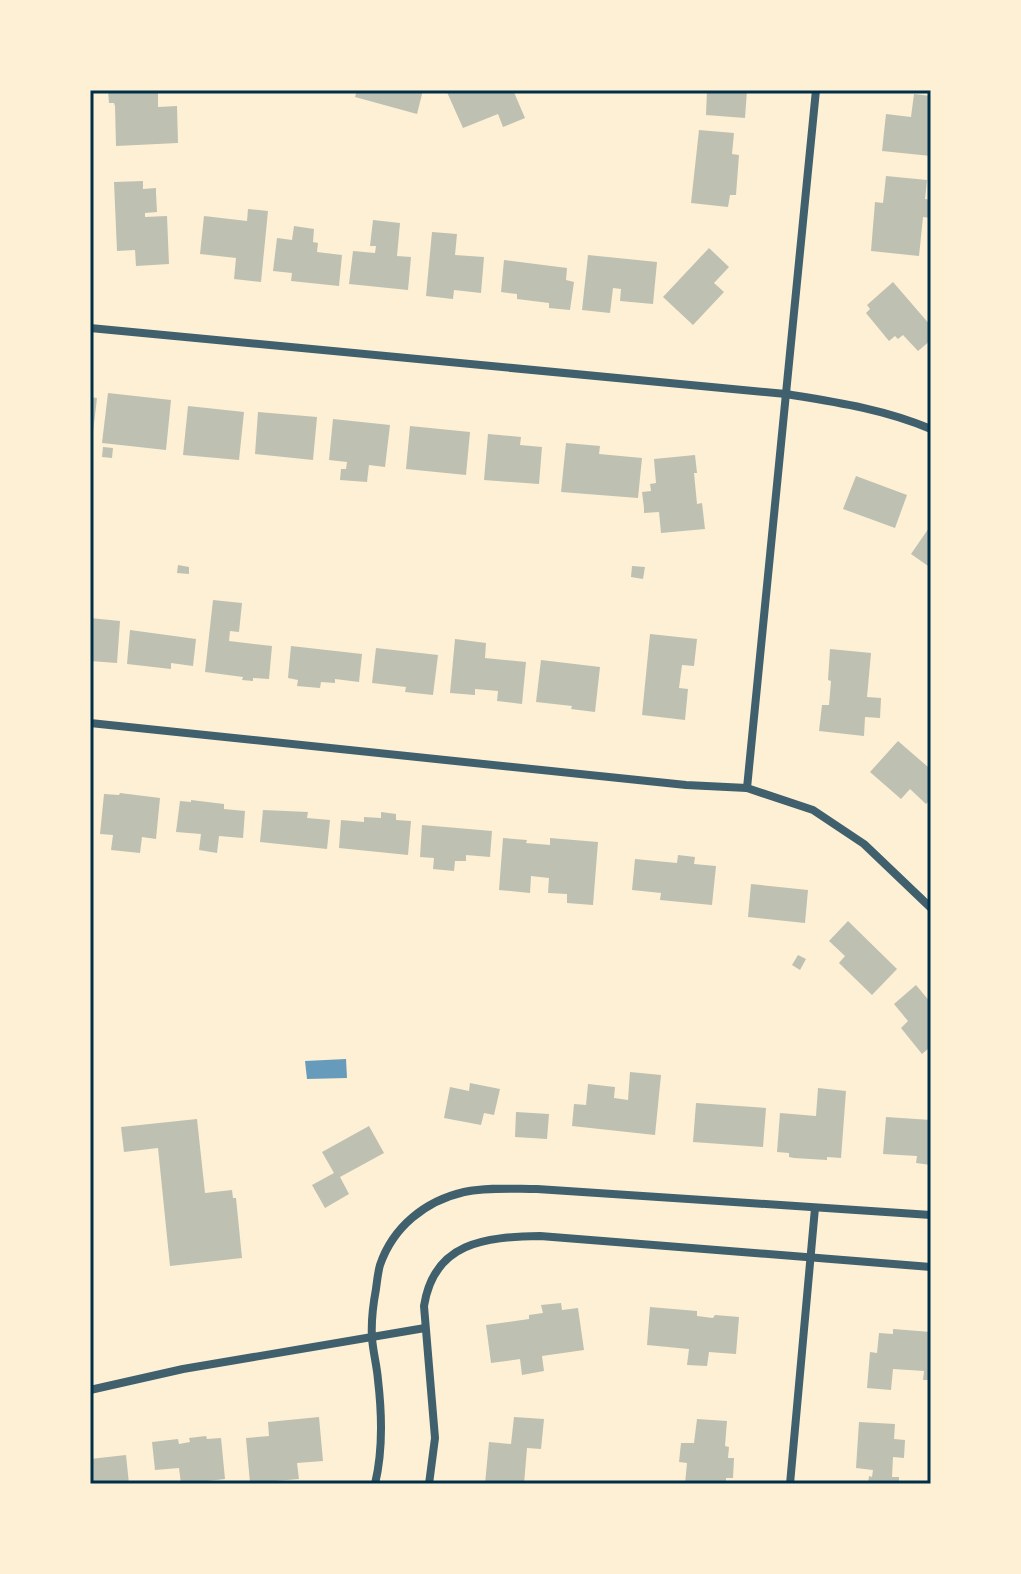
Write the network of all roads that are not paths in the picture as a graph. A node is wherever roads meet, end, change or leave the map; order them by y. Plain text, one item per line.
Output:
1 (816, 90) edge
2 (90, 328) edge
3 (786, 394) junction
4 (931, 429) edge
5 (90, 723) edge
6 (747, 788) junction
7 (931, 908) edge
8 (815, 1208) junction
9 (931, 1215) edge
10 (810, 1257) junction
11 (931, 1267) edge
12 (425, 1328) junction
13 (372, 1336) junction
14 (90, 1390) edge
15 (375, 1484) edge
16 (429, 1484) edge
17 (790, 1484) edge

1 - 3 street
2 - 3 street
3 - 4 street
3 - 6 street
5 - 6 street
6 - 7 street
8 - 9 street
8 - 10 street
8 - 13 street
10 - 11 street
10 - 12 street
10 - 17 street
12 - 13 street
12 - 16 street
13 - 14 street
13 - 15 street

